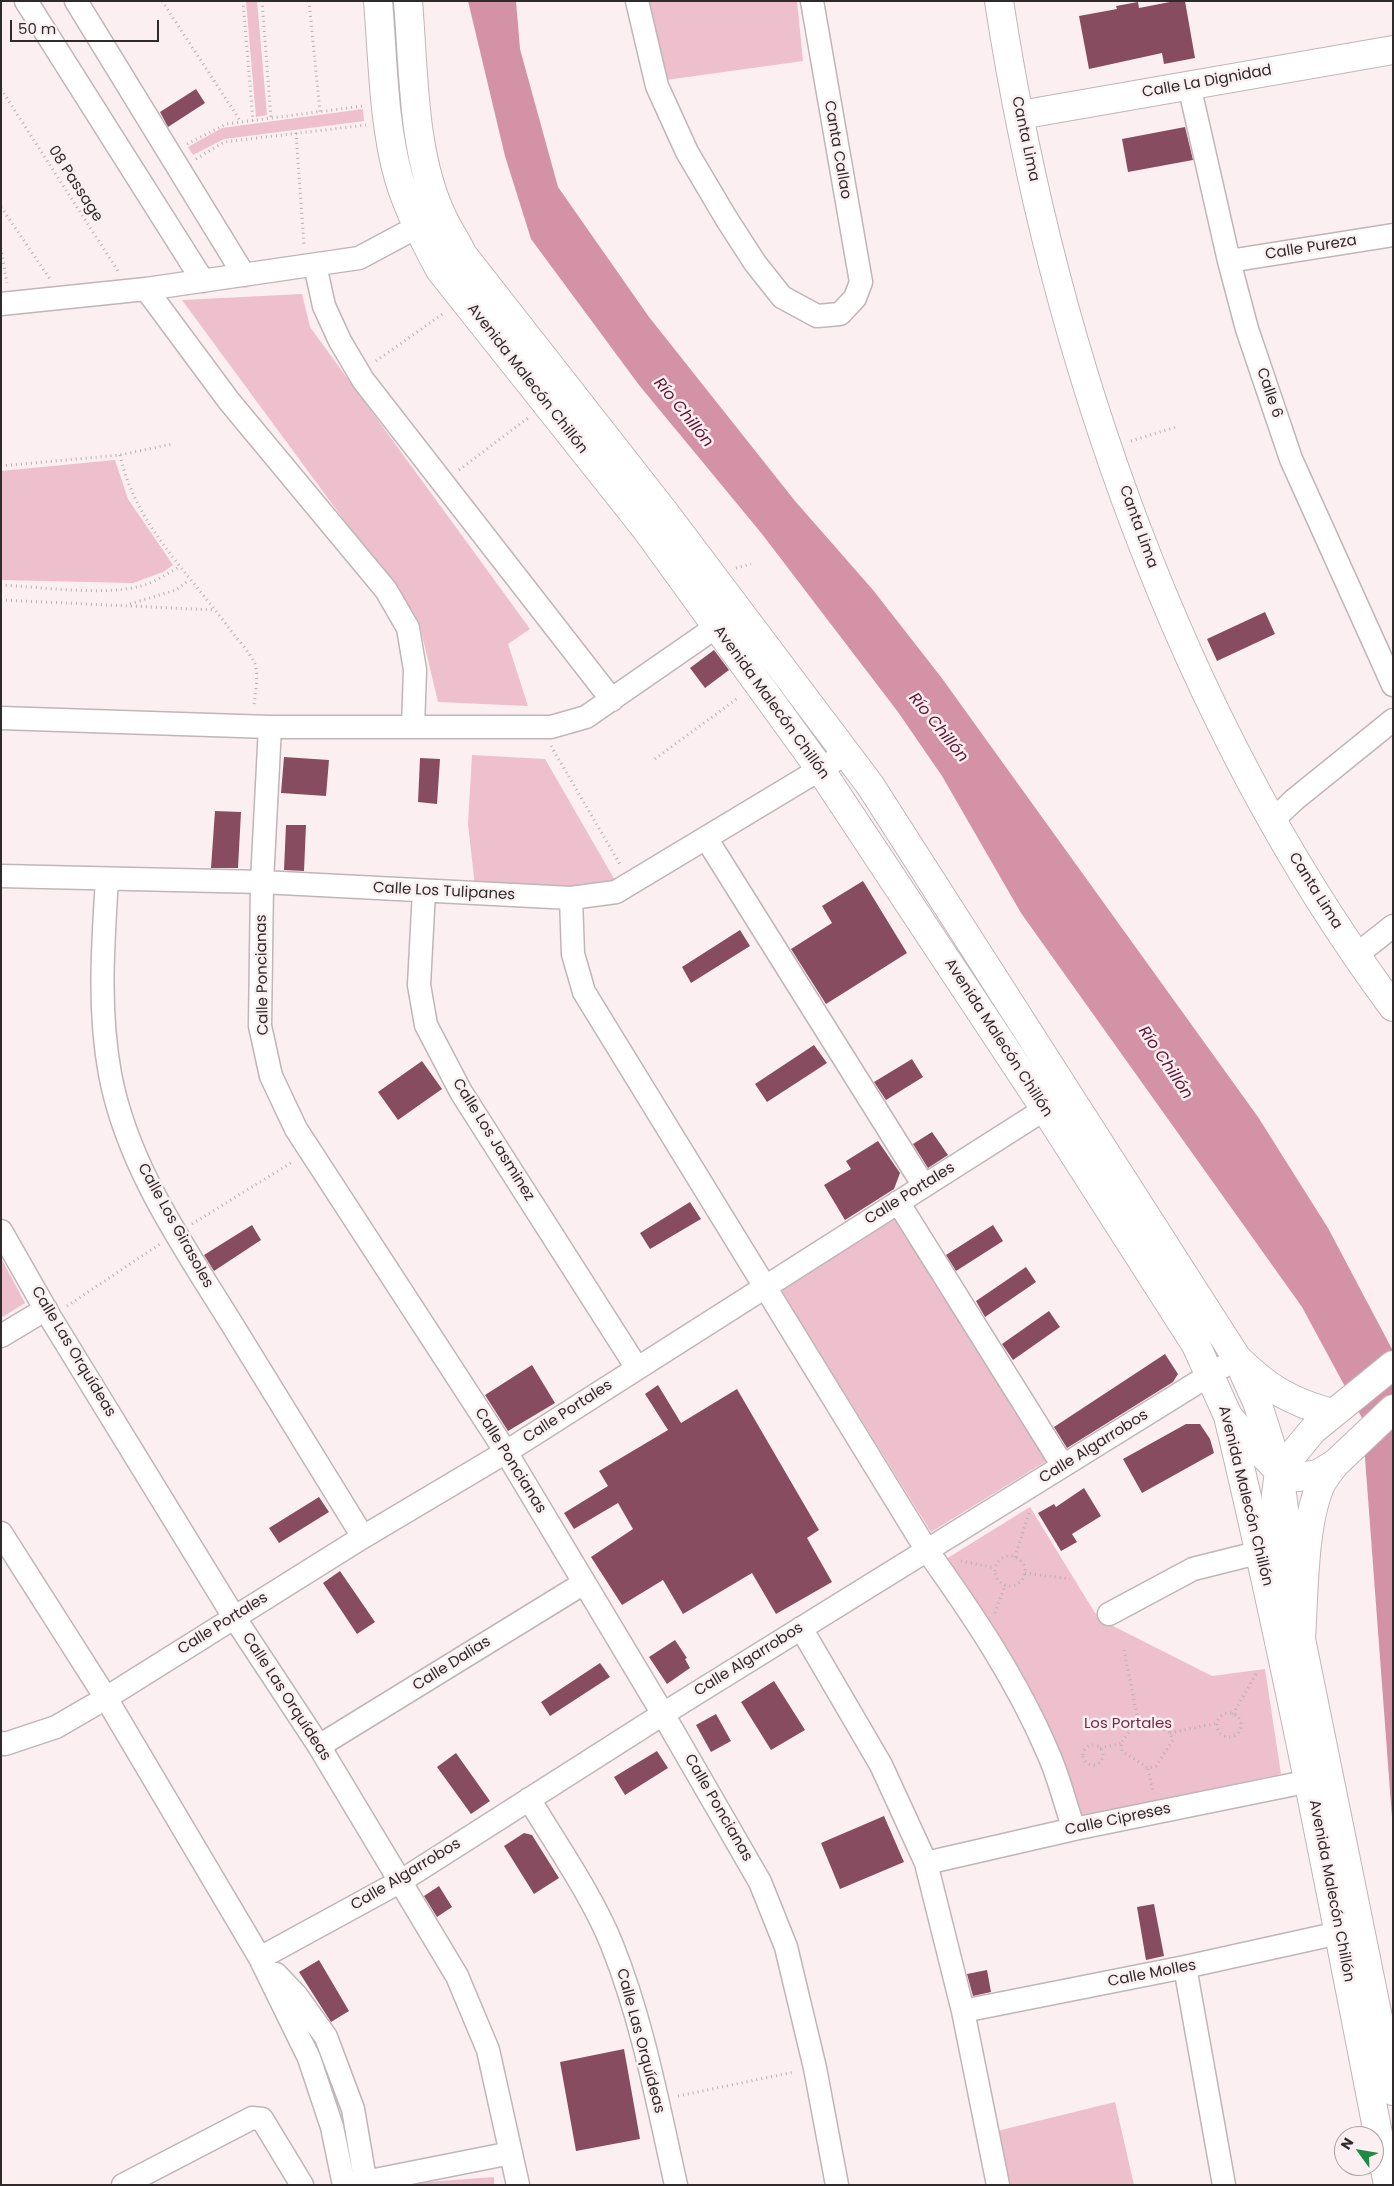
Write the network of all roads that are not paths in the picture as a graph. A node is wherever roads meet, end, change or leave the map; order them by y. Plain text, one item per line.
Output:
1 (26, 1) edge
2 (76, 1) edge
3 (378, 1) edge
4 (408, 1) edge
5 (637, 1) edge
6 (812, 1) edge
7 (999, 1) edge
8 (1393, 50) edge
9 (1189, 85) junction
10 (1020, 115) junction
11 (417, 227) junction
12 (1393, 235) edge
13 (1229, 261) junction
14 (310, 265) junction
15 (244, 275) junction
16 (203, 281) junction
17 (138, 290) junction
18 (5, 304) edge
19 (716, 627) junction
20 (1393, 685) edge
21 (612, 700) junction
22 (1, 718) edge
23 (1393, 720) edge
24 (261, 727) junction
25 (413, 727) junction
26 (847, 753) junction
27 (820, 769) junction
28 (1273, 820) junction
29 (706, 838) junction
30 (1, 876) edge
31 (106, 879) junction
32 (262, 882) junction
33 (424, 891) junction
34 (571, 898) junction
35 (1393, 926) edge
36 (1355, 956) junction
37 (1393, 1006) edge
38 (1045, 1109) junction
39 (924, 1186) junction
40 (898, 1202) junction
41 (1, 1231) edge
42 (765, 1285) junction
43 (48, 1313) junction
44 (1, 1336) edge
45 (1236, 1358) junction
46 (1393, 1365) edge
47 (637, 1368) junction
48 (1210, 1374) junction
49 (1393, 1409) edge
50 (1332, 1413) junction
51 (1228, 1416) junction
52 (506, 1452) junction
53 (1344, 1454) junction
54 (1063, 1466) junction
55 (1280, 1471) junction
56 (1, 1533) edge
57 (363, 1536) junction
58 (926, 1549) junction
59 (1261, 1552) junction
60 (584, 1583) junction
61 (1268, 1586) junction
62 (1108, 1614) dead end
63 (234, 1617) junction
64 (801, 1628) junction
65 (1301, 1639) junction
66 (106, 1698) junction
67 (663, 1714) junction
68 (3, 1744) edge
69 (319, 1746) junction
70 (1310, 1781) junction
71 (529, 1799) junction
72 (1074, 1829) junction
73 (926, 1863) junction
74 (401, 1881) junction
75 (1339, 1933) junction
76 (260, 1958) junction
77 (1185, 1967) junction
78 (964, 2011) junction
79 (1393, 2091) edge
80 (511, 2152) junction
81 (149, 2179) edge
82 (358, 2184) edge
83 (123, 2185) edge
84 (302, 2185) edge
85 (518, 2185) edge
86 (676, 2185) edge
87 (837, 2185) edge
88 (998, 2185) edge
89 (1224, 2185) edge
90 (1388, 2185) edge

1 - 16 street
2 - 15 street
3 - 11 main road, Avenida Malecón Chillón
4 - 26 main road, Avenida Malecón Chillón
5 - 6 street, Canta Callao
7 - 10 main road, Canta Lima
8 - 9 main road, Calle La Dignidad
9 - 10 main road, Calle La Dignidad
9 - 13 street, Calle 6
10 - 28 main road, Canta Lima
11 - 14 street
11 - 19 main road, Avenida Malecón Chillón
12 - 13 street, Calle Pureza
13 - 20 street, Calle 6
14 - 15 street
14 - 21 street
15 - 16 street
16 - 17 street
17 - 18 street
17 - 25 street
19 - 21 street
19 - 27 main road, Avenida Malecón Chillón
21 - 25 street
22 - 24 street
23 - 28 street
24 - 25 street
24 - 32 street, Calle Poncianas
26 - 27 street, Calle Los Tulipanes
26 - 45 main road, Avenida Malecón Chillón
27 - 29 street, Calle Los Tulipanes
27 - 38 main road, Avenida Malecón Chillón
28 - 36 main road, Canta Lima
29 - 34 street, Calle Los Tulipanes
29 - 39 street
30 - 31 street, Calle Los Tulipanes
31 - 32 street, Calle Los Tulipanes
31 - 57 street, Calle Los Girasoles
32 - 33 street, Calle Los Tulipanes
32 - 52 street, Calle Poncianas
33 - 34 street, Calle Los Tulipanes
33 - 47 street, Calle Los Jasminez
34 - 42 street
35 - 36 street
36 - 37 main road, Canta Lima
38 - 39 street, Calle Portales
38 - 48 main road, Avenida Malecón Chillón
39 - 40 street, Calle Portales
40 - 42 street, Calle Portales
40 - 54 street
41 - 43 street, Calle Las Orquídeas
42 - 47 street, Calle Portales
42 - 58 street
43 - 44 street
43 - 63 street, Calle Las Orquídeas
45 - 48 street, Calle Algarrobos
45 - 50 main road
45 - 55 main road, Avenida Malecón Chillón
46 - 50 main road
47 - 52 street, Calle Portales
48 - 51 main road, Avenida Malecón Chillón
48 - 54 street, Calle Algarrobos
49 - 53 main road
50 - 55 main road
51 - 55 main road
51 - 59 main road, Avenida Malecón Chillón
52 - 57 street, Calle Portales
52 - 60 street, Calle Poncianas
53 - 55 main road
53 - 65 main road
54 - 58 street, Calle Algarrobos
55 - 61 main road
55 - 65 main road, Avenida Malecón Chillón
56 - 66 street
57 - 63 street, Calle Portales
58 - 64 street, Calle Algarrobos
58 - 72 street
59 - 61 main road, Avenida Malecón Chillón
59 - 62 street
60 - 67 street, Calle Poncianas
60 - 69 street, Calle Dalias
61 - 70 main road, Avenida Malecón Chillón
63 - 66 street, Calle Portales
63 - 69 street, Calle Las Orquídeas
64 - 67 street, Calle Algarrobos
64 - 73 street
65 - 79 main road, Avenida Malecón Chillón
66 - 68 street, Calle Portales
66 - 76 street
67 - 71 street, Calle Algarrobos
67 - 87 street, Calle Poncianas
69 - 74 street, Calle Las Orquídeas
70 - 72 street, Calle Cipreses
70 - 75 main road, Avenida Malecón Chillón
71 - 74 street, Calle Algarrobos
71 - 86 street, Calle Las Orquídeas
72 - 73 street, Calle Cipreses
73 - 78 street
74 - 76 street, Calle Algarrobos
74 - 80 street, Calle Las Orquídeas
75 - 77 street, Calle Molles
75 - 90 main road, Avenida Malecón Chillón
76 - 82 street
77 - 78 street, Calle Molles
77 - 89 street
78 - 88 street
80 - 82 street
80 - 85 street, Calle Las Orquídeas
81 - 83 street
81 - 84 street

